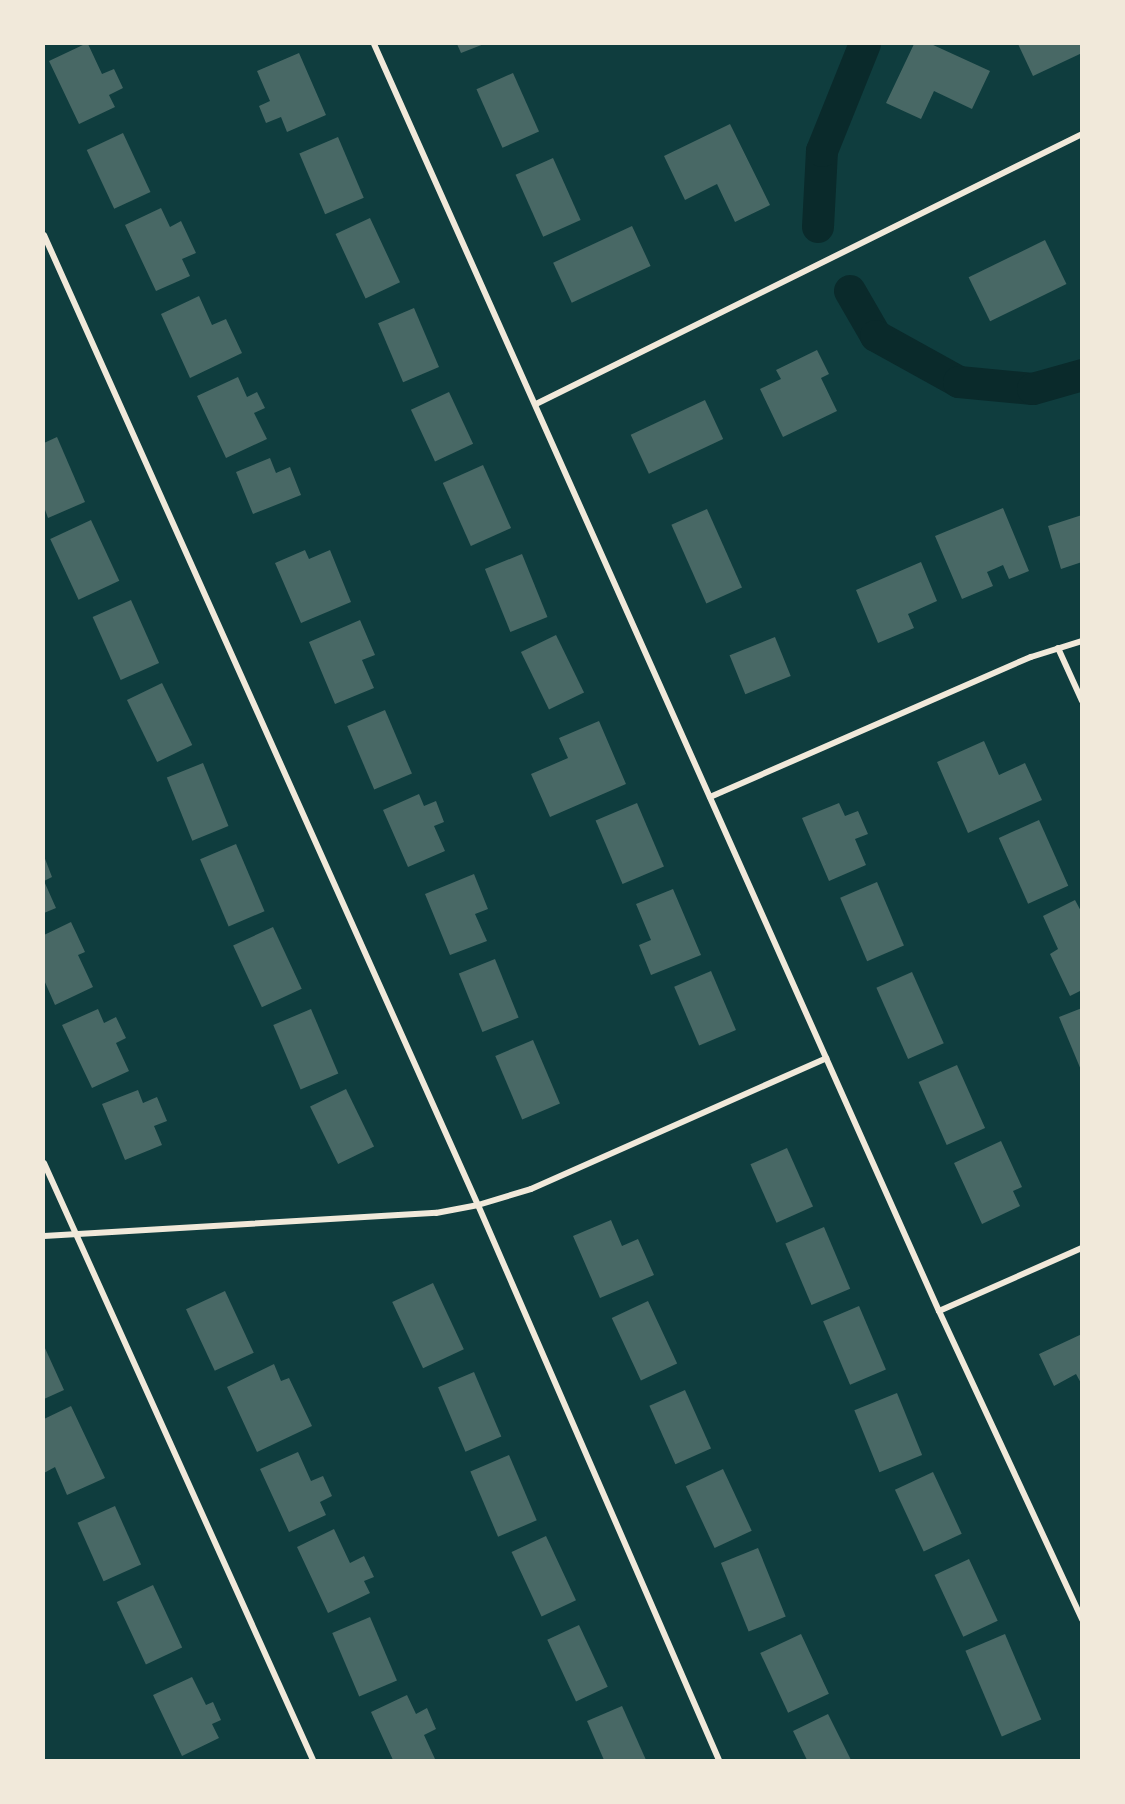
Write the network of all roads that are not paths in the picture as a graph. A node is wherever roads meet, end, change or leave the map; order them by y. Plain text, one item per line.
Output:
1 (374, 44) edge
2 (1082, 134) edge
3 (44, 235) edge
4 (536, 404) junction
5 (1082, 641) edge
6 (1058, 648) junction
7 (1082, 701) edge
8 (710, 797) junction
9 (826, 1058) junction
10 (44, 1163) edge
11 (478, 1205) junction
12 (76, 1234) junction
13 (44, 1236) edge
14 (1082, 1248) edge
15 (939, 1311) junction
16 (1082, 1619) edge
17 (313, 1761) edge
18 (718, 1761) edge

1 - 4 street
2 - 4 street
3 - 11 street
4 - 8 street
5 - 6 street
6 - 7 street
6 - 8 street
8 - 9 street
9 - 11 street
9 - 15 street
10 - 12 street
11 - 12 street
11 - 18 street
12 - 13 street
12 - 17 street
14 - 15 street
15 - 16 street

